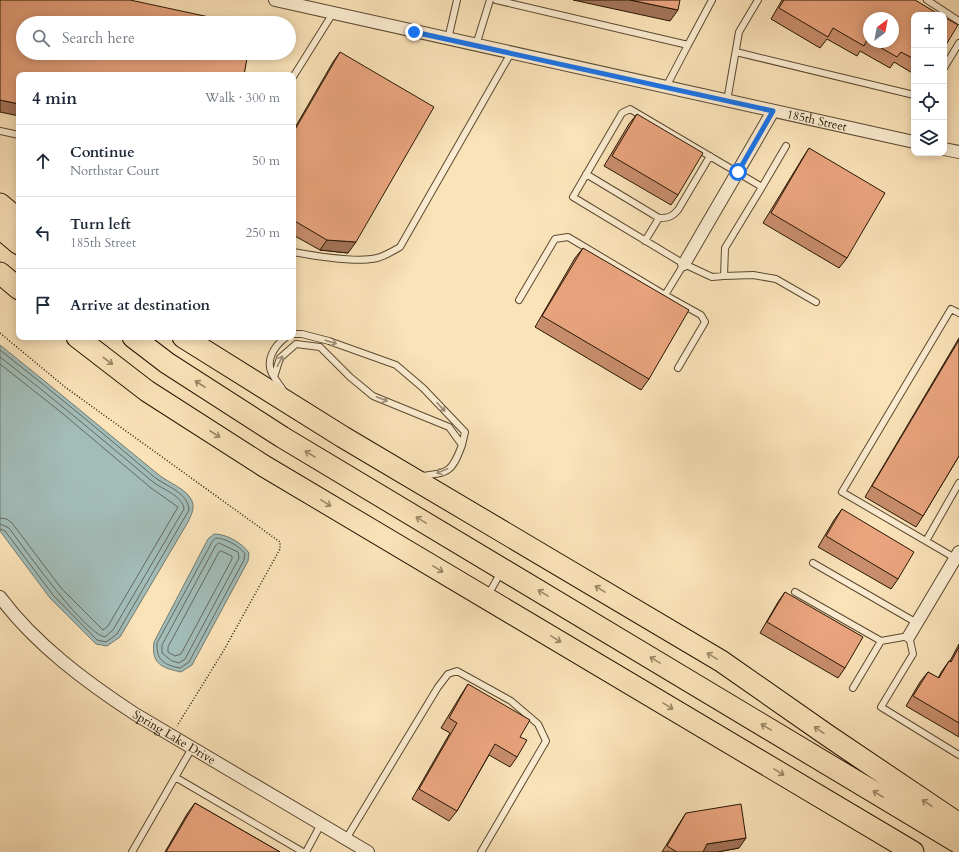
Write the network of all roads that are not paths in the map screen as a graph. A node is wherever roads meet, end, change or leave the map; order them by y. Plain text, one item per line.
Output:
1 (275, 0) edge
2 (457, 0) edge
3 (490, 0) edge
4 (496, 0) edge
5 (712, 0) edge
6 (758, 0) edge
7 (927, 0) edge
8 (295, 2) edge
9 (332, 13) junction
10 (959, 21) edge
11 (448, 39) junction
12 (959, 43) edge
13 (688, 44) junction
14 (476, 45) junction
15 (736, 52) junction
16 (511, 53) junction
17 (947, 63) edge
18 (296, 72) edge
19 (666, 87) junction
20 (911, 94) edge
21 (727, 101) junction
22 (773, 111) junction
23 (0, 131) edge
24 (16, 134) edge
25 (911, 141) edge
26 (786, 146) dead end
27 (947, 150) edge
28 (959, 152) edge
29 (710, 156) junction
30 (738, 172) junction
31 (586, 174) junction
32 (762, 187) junction
33 (0, 204) edge
34 (16, 217) edge
35 (659, 218) junction
36 (0, 228) edge
37 (16, 241) edge
38 (645, 241) junction
39 (296, 252) edge
40 (684, 264) junction
41 (0, 273) edge
42 (724, 276) junction
43 (16, 287) edge
44 (665, 295) junction
45 (519, 300) dead end
46 (816, 302) dead end
47 (959, 314) edge
48 (296, 334) edge
49 (81, 340) edge
50 (137, 340) edge
51 (188, 340) edge
52 (282, 340) edge
53 (678, 368) dead end
54 (274, 377) junction
55 (294, 407) junction
56 (462, 446) junction
57 (410, 477) junction
58 (959, 483) edge
59 (926, 540) junction
60 (956, 561) edge
61 (814, 563) dead end
62 (503, 569) junction
63 (795, 592) dead end
64 (0, 597) edge
65 (486, 598) junction
66 (917, 623) junction
67 (909, 636) junction
68 (881, 641) junction
69 (853, 688) dead end
70 (192, 748) junction
71 (959, 755) edge
72 (175, 777) junction
73 (321, 824) junction
74 (959, 824) edge
75 (346, 839) junction
76 (959, 843) edge
77 (132, 852) edge
78 (304, 852) edge
79 (368, 852) edge
80 (481, 852) edge
81 (913, 852) edge

1 - 8 street, 185th Street
2 - 11 lane
3 - 14 lane
4 - 13 lane
5 - 13 lane
6 - 15 lane
7 - 10 lane
8 - 9 street, 185th Street
9 - 11 street, 185th Street
9 - 18 lane
11 - 14 street, 185th Street
12 - 17 lane
13 - 19 lane
14 - 16 street, 185th Street
15 - 20 lane
15 - 21 lane
16 - 19 street, 185th Street
16 - 39 lane
19 - 21 street, 185th Street
21 - 22 street, 185th Street
22 - 25 street, 185th Street
22 - 30 street
23 - 24 lane
26 - 32 lane
27 - 28 street
29 - 30 lane
29 - 31 lane
29 - 35 lane
30 - 32 lane
30 - 40 street
31 - 35 lane
31 - 38 lane
32 - 42 lane
33 - 34 highway
35 - 38 lane
36 - 37 highway
38 - 40 lane
40 - 42 lane
40 - 44 lane
41 - 43 highway
42 - 46 lane
44 - 45 lane
44 - 53 lane
47 - 59 lane
48 -> 56 lane
49 -> 65 highway
62 -> 50 highway
51 - 55 highway
52 - 54 lane
54 - 55 lane
54 -> 56 lane
55 - 57 highway
56 -> 57 lane
74 -> 57 highway
58 - 59 lane
59 - 60 lane
60 - 66 street
61 - 66 lane
62 - 65 lane
76 -> 62 highway
63 - 68 lane
64 - 70 street, Spring Lake Drive
65 -> 81 highway
66 - 67 street
67 - 68 lane
67 - 71 lane
68 - 69 lane
70 - 72 lane
70 - 73 street, Spring Lake Drive
72 - 77 lane
72 - 78 lane
73 - 75 street, Spring Lake Drive
73 - 78 lane
75 - 79 street, Spring Lake Drive
75 - 80 lane

